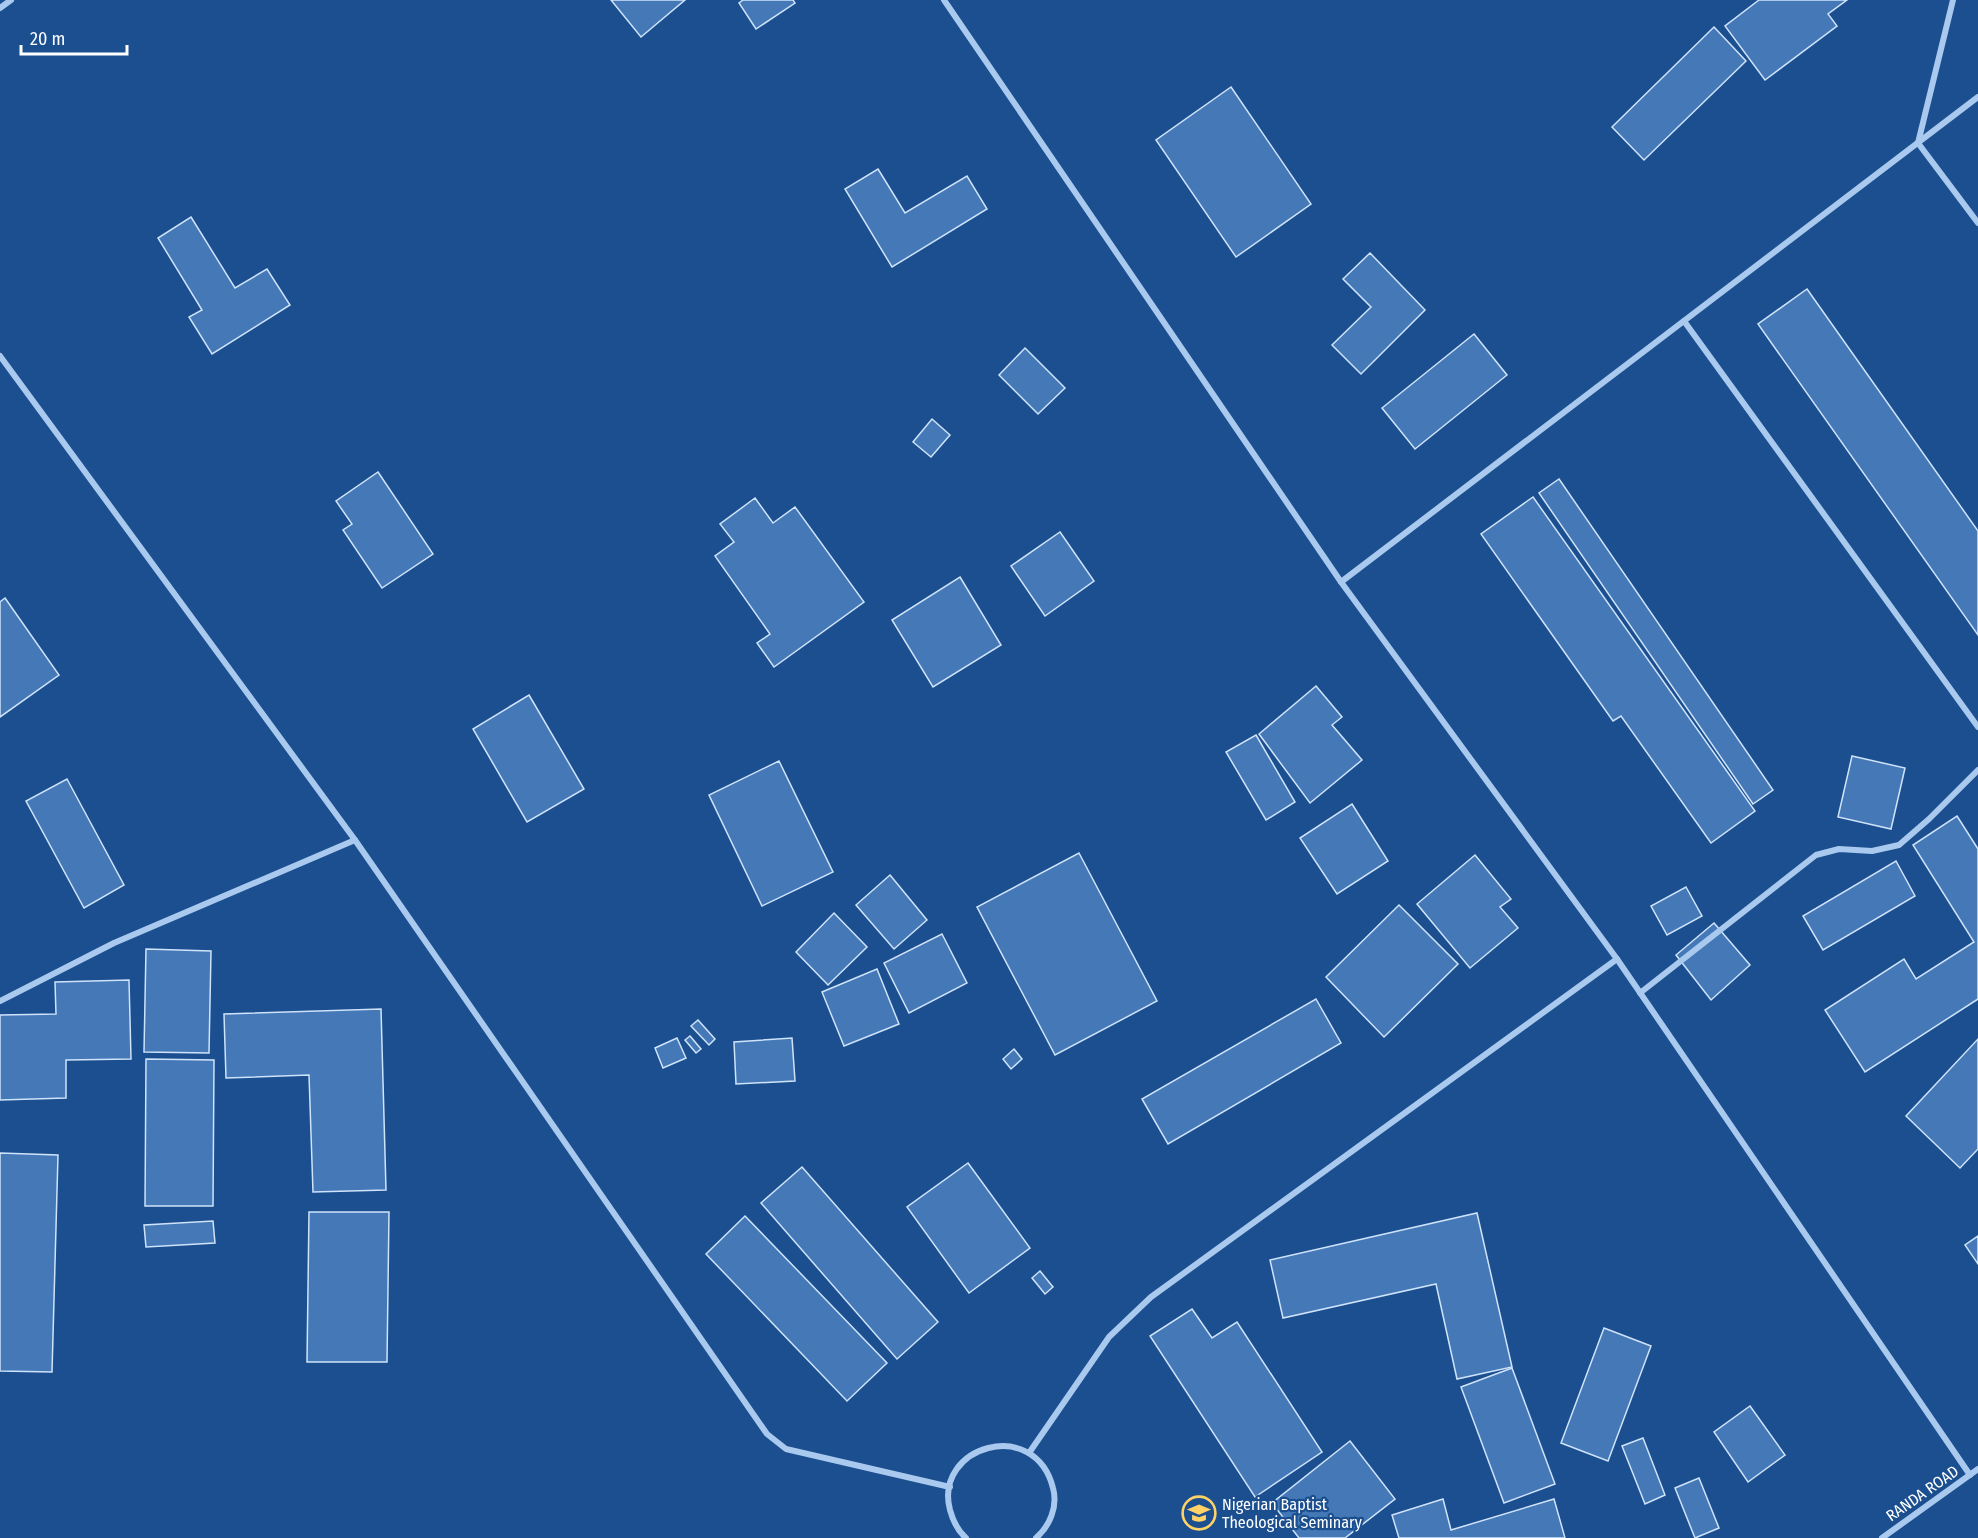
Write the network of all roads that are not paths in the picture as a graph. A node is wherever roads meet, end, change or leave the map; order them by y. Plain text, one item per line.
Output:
1 (11, 0) edge
2 (944, 0) edge
3 (1953, 0) edge
4 (0, 8) edge
5 (1978, 97) edge
6 (1918, 143) junction
7 (1978, 223) edge
8 (1684, 321) junction
9 (0, 356) edge
10 (1341, 582) junction
11 (1978, 727) edge
12 (1978, 770) edge
13 (355, 840) junction
14 (1617, 959) junction
15 (1640, 993) junction
16 (0, 1001) edge
17 (1029, 1453) junction
18 (1978, 1469) edge
19 (1970, 1475) junction
20 (950, 1487) junction
21 (961, 1537) edge
22 (1036, 1538) edge
23 (1882, 1538) edge

1 - 4 street
2 - 10 street
3 - 6 street
5 - 6 street
6 - 7 street
6 - 8 street
8 - 10 street
8 - 11 street
9 - 13 street
10 - 14 street
12 - 15 street
13 - 16 street
13 - 20 street
14 - 15 street
14 - 17 street
15 - 19 street
17 - 20 street
17 - 22 street
18 - 19 street, RANDA ROAD
19 - 23 street, RANDA ROAD
20 - 21 street

